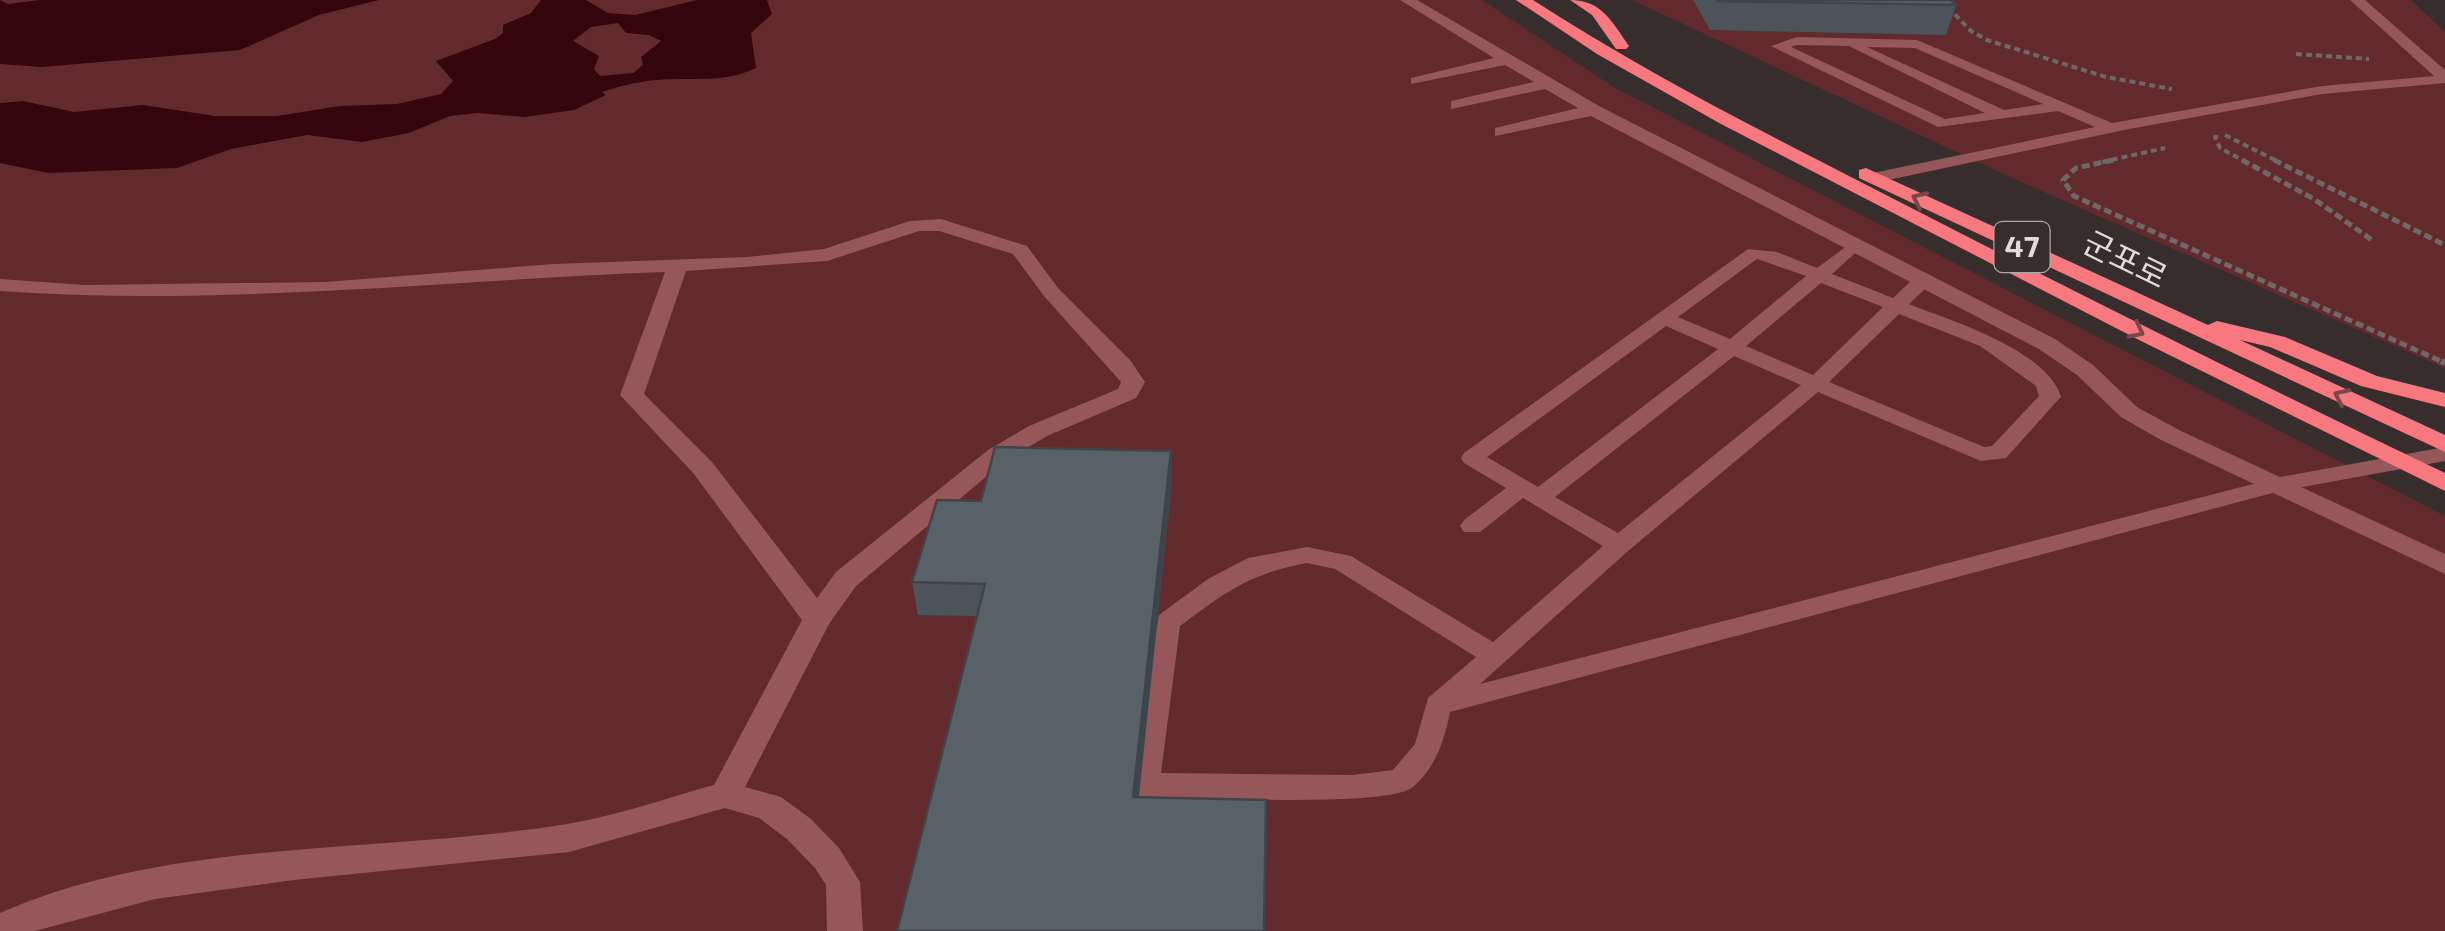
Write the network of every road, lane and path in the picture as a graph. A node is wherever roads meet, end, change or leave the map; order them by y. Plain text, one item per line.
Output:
1 (1407, 0) edge
2 (1500, 0) edge
3 (1522, 0) edge
4 (1545, 0) edge
5 (1577, 0) edge
6 (1940, 0) edge
7 (2358, 0) edge
8 (1846, 42) junction
9 (1621, 46) junction
10 (1505, 60) junction
11 (2445, 78) edge
12 (1417, 81) dead end
13 (1545, 84) junction
14 (2180, 90) dead end
15 (1457, 105) dead end
16 (1700, 105) junction
17 (2058, 106) junction
18 (1592, 110) junction
19 (2002, 115) junction
20 (2110, 128) junction
21 (1501, 132) dead end
22 (2242, 132) dead end
23 (2226, 135) junction
24 (2215, 137) junction
25 (2198, 141) dead end
26 (2181, 144) dead end
27 (1874, 178) junction
28 (1925, 223) junction
29 (2372, 240) dead end
30 (1855, 245) junction
31 (2445, 245) edge
32 (678, 264) junction
33 (1822, 276) junction
34 (1924, 280) junction
35 (0, 285) edge
36 (2120, 294) junction
37 (1898, 306) junction
38 (1665, 319) junction
39 (2175, 320) junction
40 (1734, 346) junction
41 (2445, 363) edge
42 (1814, 385) junction
43 (2445, 400) edge
44 (2445, 444) edge
45 (2445, 454) edge
46 (2406, 464) junction
47 (2445, 482) edge
48 (2280, 484) junction
49 (1532, 491) junction
50 (1472, 526) dead end
51 (1619, 545) junction
52 (2445, 565) edge
53 (817, 620) junction
54 (1494, 655) junction
55 (1438, 705) junction
56 (1145, 785) junction
57 (725, 795) junction
58 (1137, 829) edge
59 (0, 930) edge
60 (845, 931) edge

1 - 10 street
2 - 16 main road, 군포로 / 47
3 - 16 main road, 군포로 / 47
4 - 9 main road, 군포로 / 47
5 - 9 main road, 군포로 / 47
6 - 14 path
7 - 11 lane
8 - 17 lane
8 - 19 lane
8 - 19 lane
9 - 27 main road, 군포로 / 47
10 - 12 street
10 - 13 street
11 - 20 lane
13 - 15 street
13 - 18 street
16 - 28 main road, 군포로 / 47
17 - 19 lane
17 - 20 lane
18 - 21 street
18 - 30 street
20 - 27 lane
22 - 23 path
23 - 24 path
23 - 31 path
24 - 25 path
24 - 29 path
26 - 41 path
36 -> 27 main road, 군포로 / 47
28 - 36 main road
28 -> 46 main road, 군포로 / 47
30 - 33 lane
30 - 34 street
32 - 35 street
32 - 53 street
32 - 53 street
33 - 37 lane
33 - 38 lane
33 - 40 lane
34 - 37 lane
34 - 48 street
36 - 39 main road, 군포로 / 47
37 - 42 lane
37 - 42 lane
38 - 40 lane
38 - 49 lane
39 - 43 main road
44 -> 39 main road, 군포로 / 47
40 - 42 lane
40 - 49 lane
42 - 51 lane
45 - 46 lane
46 - 47 main road, 군포로 / 47
46 - 48 lane
48 - 52 street
48 - 55 lane
49 - 50 lane
49 - 51 lane
51 - 54 lane
53 - 57 street
54 - 55 lane
54 - 56 lane
55 - 56 lane
56 - 58 lane
57 - 59 street
57 - 60 street

